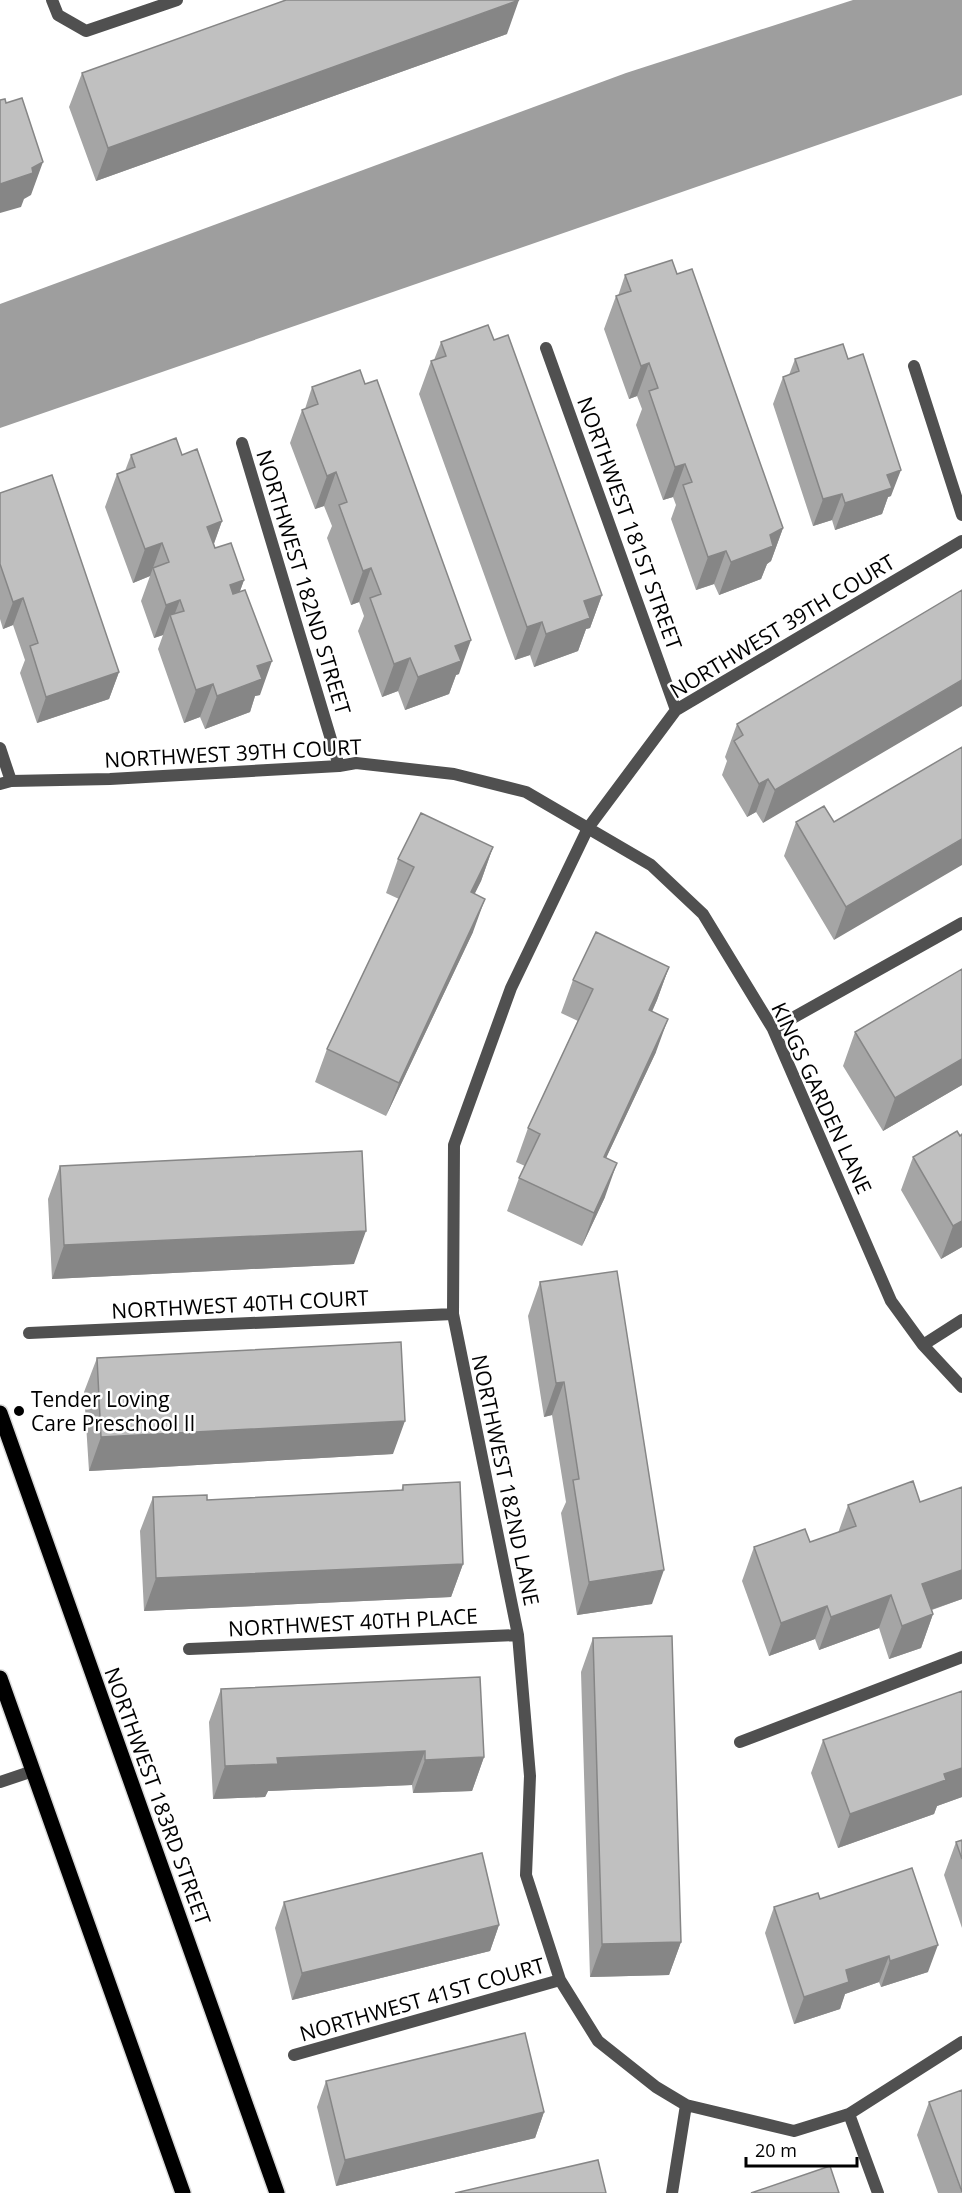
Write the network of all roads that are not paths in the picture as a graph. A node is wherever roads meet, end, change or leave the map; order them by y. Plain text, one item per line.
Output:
1 (52, 0) edge
2 (177, 0) edge
3 (546, 348) dead end
4 (914, 366) dead end
5 (242, 443) dead end
6 (962, 515) edge
7 (962, 541) edge
8 (676, 710) junction
9 (0, 748) edge
10 (339, 766) junction
11 (6, 782) edge
12 (588, 828) junction
13 (962, 923) edge
14 (772, 1029) junction
15 (453, 1314) junction
16 (962, 1320) edge
17 (29, 1333) dead end
18 (923, 1345) junction
19 (962, 1387) edge
20 (0, 1413) edge
21 (518, 1635) junction
22 (189, 1649) dead end
23 (962, 1657) edge
24 (0, 1678) edge
25 (740, 1742) dead end
26 (33, 1771) junction
27 (0, 1782) edge
28 (560, 1980) junction
29 (962, 2042) edge
30 (294, 2055) dead end
31 (686, 2105) junction
32 (849, 2114) junction
33 (183, 2193) edge
34 (277, 2193) edge
35 (672, 2193) edge
36 (878, 2193) edge

1 - 2 street
3 - 8 street, NORTHWEST 181ST STREET
4 - 6 street
5 - 10 street, NORTHWEST 182ND STREET
7 - 8 street, NORTHWEST 39TH COURT
8 - 12 street, NORTHWEST 39TH COURT
9 - 11 street
10 - 11 street, NORTHWEST 39TH COURT
10 - 12 street, NORTHWEST 39TH COURT
12 - 14 street, KINGS GARDEN LANE
12 - 15 street, NORTHWEST 182ND LANE
13 - 14 street
14 - 18 street, KINGS GARDEN LANE
15 - 17 street, NORTHWEST 40TH COURT
15 - 21 street, NORTHWEST 182ND LANE
16 - 18 street
18 - 19 street, KINGS GARDEN LANE
20 - 34 main road, NORTHWEST 183RD STREET
21 - 22 street, NORTHWEST 40TH PLACE
21 - 28 street, NORTHWEST 182ND LANE
23 - 25 street
24 - 26 main road
26 - 27 street
26 - 33 main road
28 - 30 street, NORTHWEST 41ST COURT
28 - 31 street, NORTHWEST 182ND LANE
29 - 32 street
31 - 32 street
31 - 35 street
32 - 36 street

